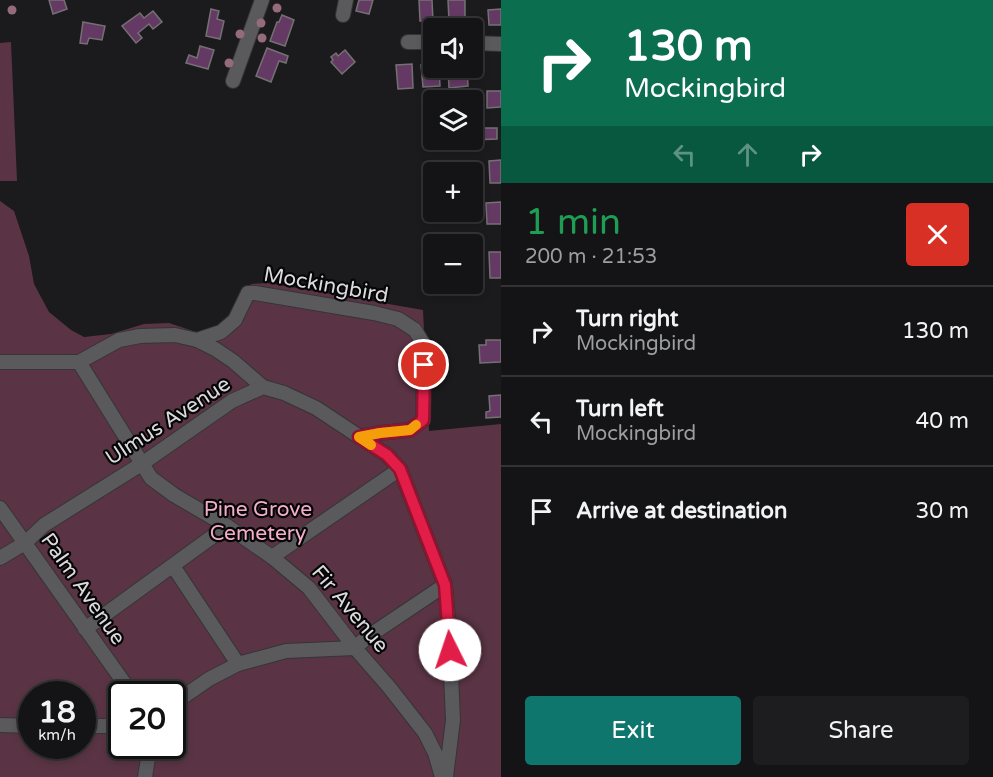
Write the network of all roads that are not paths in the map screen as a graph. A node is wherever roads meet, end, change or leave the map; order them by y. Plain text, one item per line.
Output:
1 (262, 0) edge
2 (346, 0) edge
3 (343, 15) dead end
4 (408, 42) dead end
5 (423, 42) edge
6 (483, 43) edge
7 (501, 44) edge
8 (233, 81) dead end
9 (197, 340) junction
10 (0, 362) edge
11 (79, 363) junction
12 (263, 387) junction
13 (359, 437) junction
14 (143, 463) junction
15 (400, 469) junction
16 (0, 508) edge
17 (227, 526) junction
18 (25, 543) junction
19 (272, 557) junction
20 (0, 558) edge
21 (173, 566) junction
22 (445, 585) junction
23 (85, 629) junction
24 (355, 648) junction
25 (238, 664) junction
26 (123, 681) edge
27 (186, 695) edge
28 (0, 725) edge
29 (18, 726) edge
30 (148, 759) edge
31 (145, 777) edge
32 (444, 777) edge

1 - 8 street
2 - 3 street
4 - 5 street
6 - 7 street
9 - 11 street
9 - 12 street
9 - 13 street, Mockingbird
10 - 11 street
11 - 14 street, Fir Avenue
12 - 13 street, Ulmus Avenue
12 - 14 street, Ulmus Avenue
13 - 15 street, Ulmus Avenue
14 - 17 street, Fir Avenue
14 - 18 street, Ulmus Avenue
15 - 19 street
15 - 22 street, Ulmus Avenue
16 - 18 street, Palm Avenue
17 - 19 street, Fir Avenue
17 - 21 street
18 - 20 street, Ulmus Avenue
18 - 23 street, Palm Avenue
19 - 24 street, Fir Avenue
21 - 23 street
21 - 25 street
22 - 24 street
22 - 32 street, Ulmus Avenue
23 - 26 street, Palm Avenue
24 - 25 street
24 - 32 street, Fir Avenue
25 - 27 street
28 - 29 street
30 - 31 street

